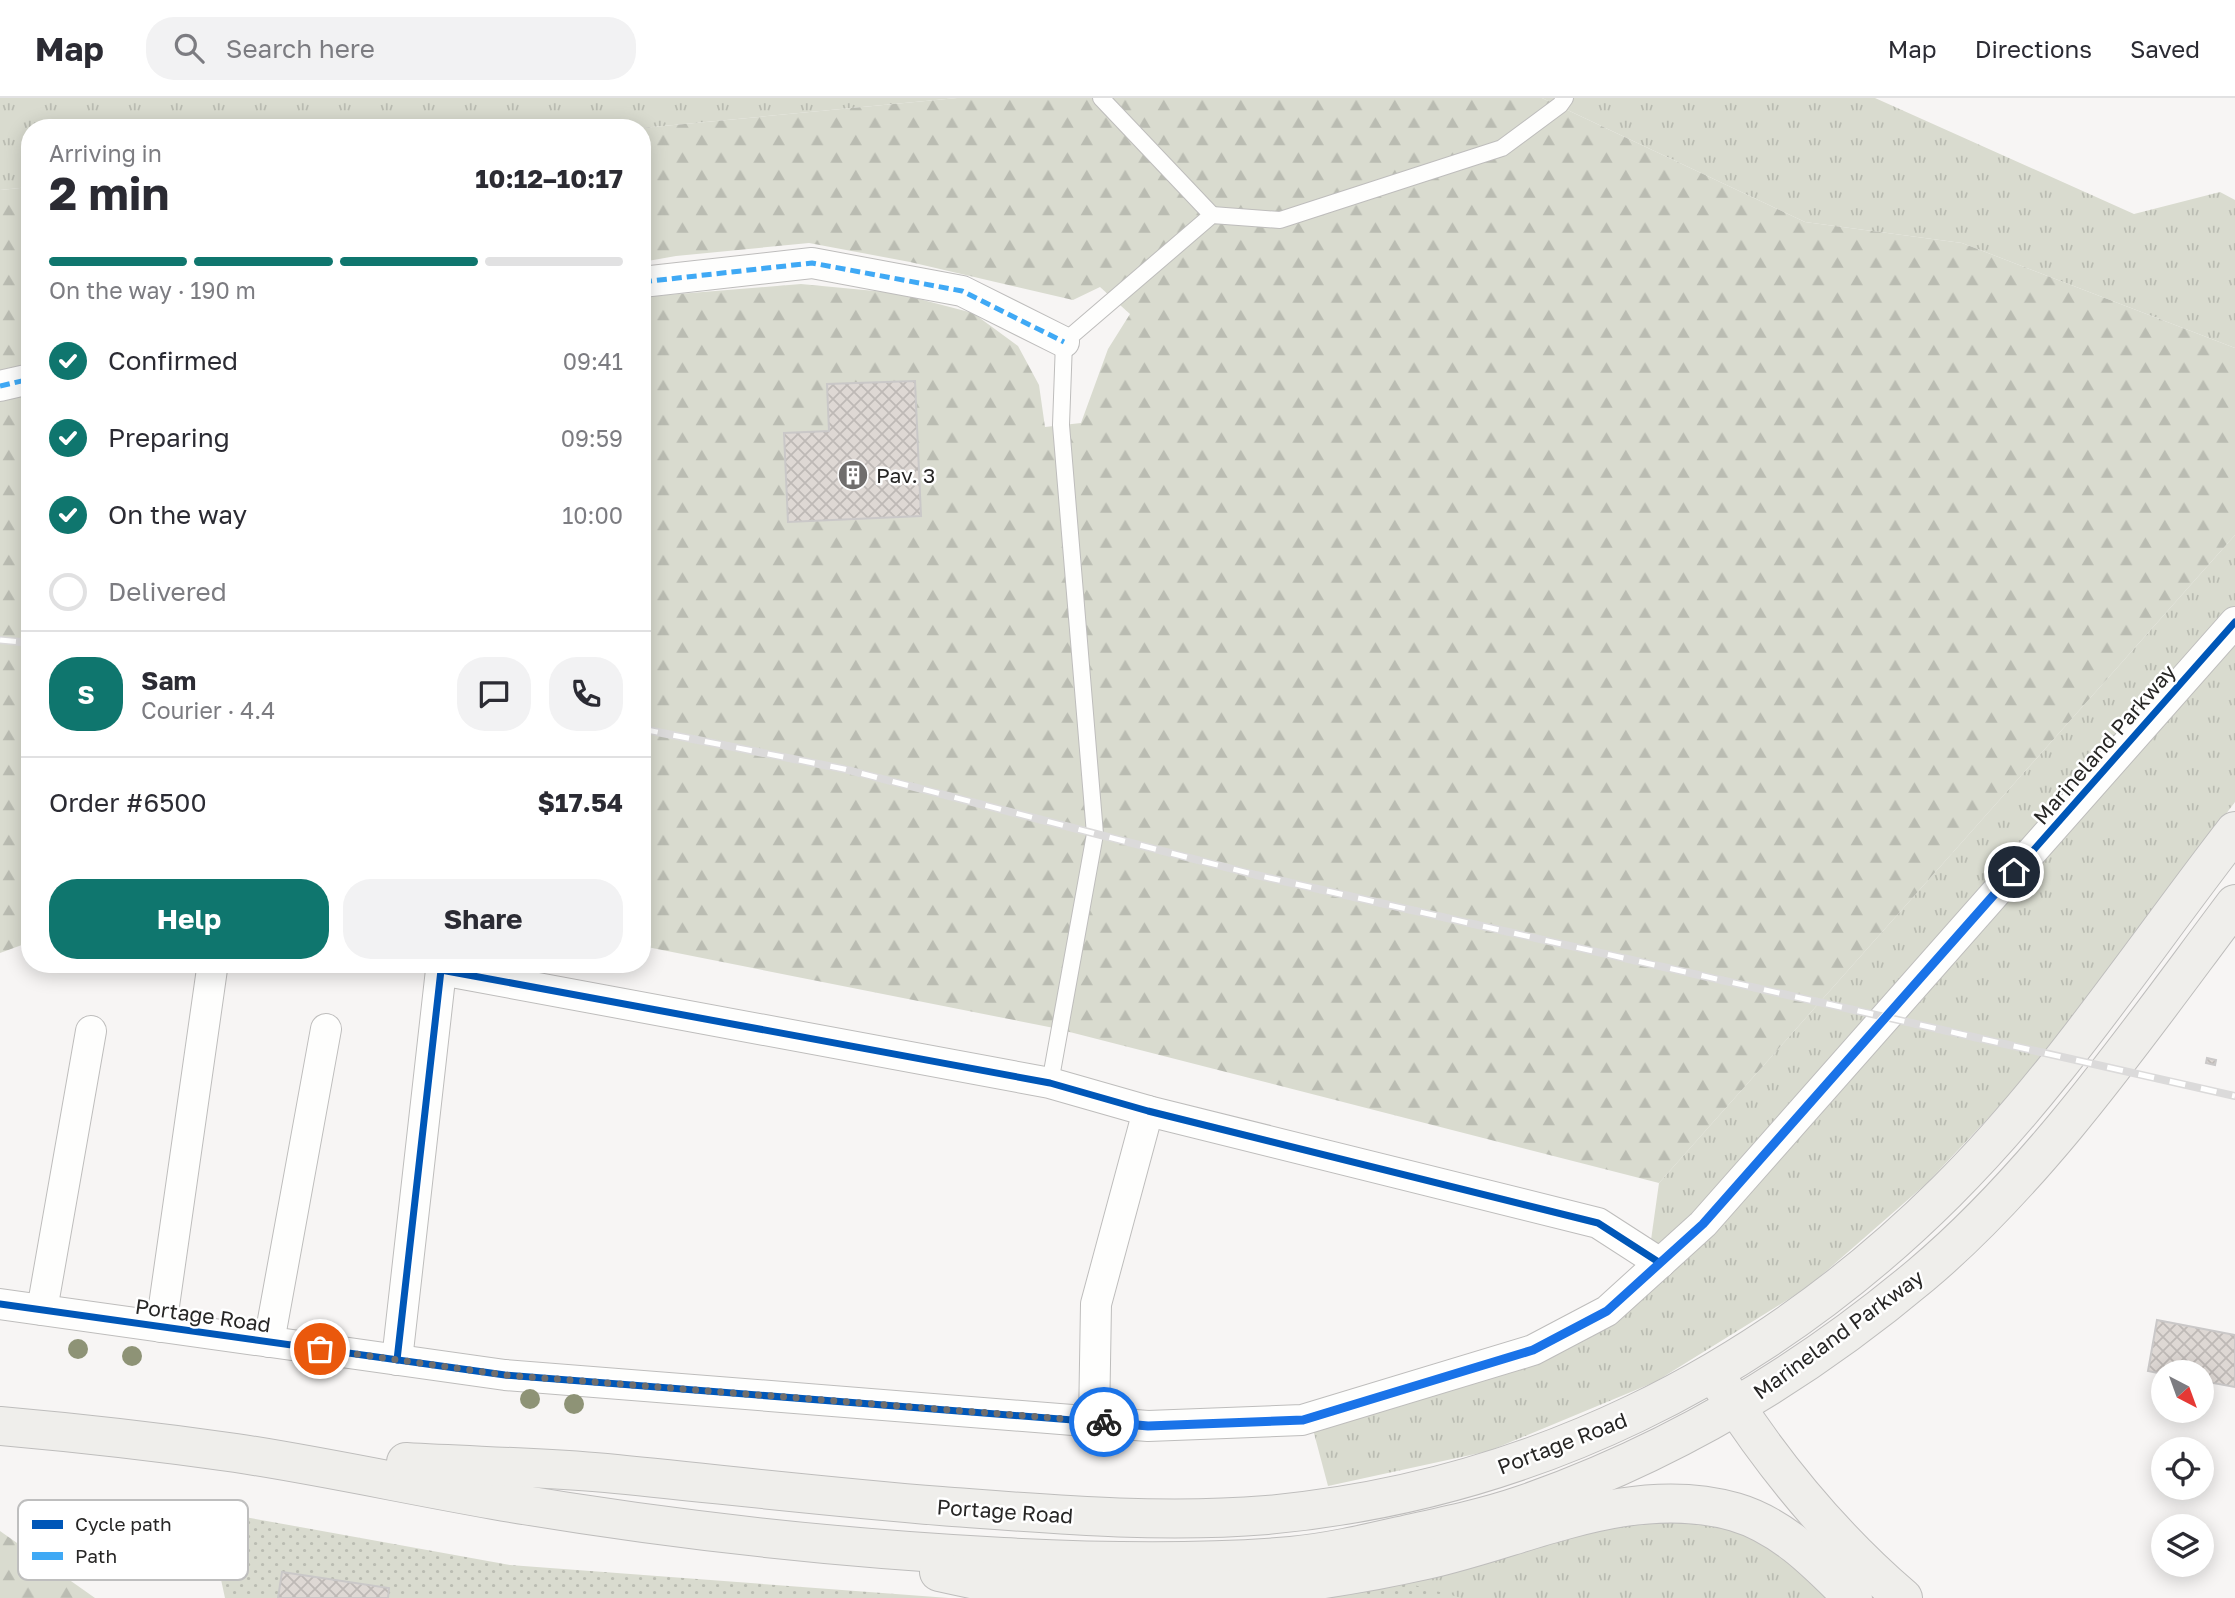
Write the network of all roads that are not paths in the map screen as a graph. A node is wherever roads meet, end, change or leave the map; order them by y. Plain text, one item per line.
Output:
1 (1101, 98) edge
2 (1565, 98) edge
3 (1212, 215) junction
4 (651, 281) edge
5 (1065, 342) junction
6 (21, 381) edge
7 (0, 386) edge
8 (2235, 622) edge
9 (2235, 831) edge
10 (2235, 904) edge
11 (211, 973) edge
12 (440, 973) edge
13 (456, 973) edge
14 (326, 1029) dead end
15 (90, 1031) dead end
16 (1050, 1083) junction
17 (1148, 1111) junction
18 (1660, 1263) junction
19 (0, 1304) edge
20 (42, 1310) junction
21 (161, 1327) junction
22 (270, 1342) junction
23 (397, 1360) junction
24 (1714, 1373) junction
25 (569, 1380) joint
26 (1736, 1407) junction
27 (1094, 1422) junction
28 (0, 1426) edge
29 (233, 1453) junction
30 (1168, 1559) edge
31 (1853, 1598) edge
32 (1903, 1598) edge

1 - 3 lane
2 - 3 lane
3 - 5 lane
4 - 5 street
5 - 16 lane
6 - 7 street
8 - 18 street, Marineland Parkway
9 - 24 main road, Marineland Parkway
10 - 26 main road, Marineland Parkway
11 - 21 street
12 - 23 street
13 - 16 street
14 - 22 street
15 - 20 street
16 - 17 street
17 - 18 street
17 - 27 street
18 - 27 street, Marineland Parkway
19 - 20 street, Portage Road
20 - 21 street, Portage Road
21 - 22 street, Portage Road
22 - 23 street, Portage Road
23 - 25 street, Portage Road
24 - 26 main road
24 - 30 main road, Portage Road
25 - 27 street, Marineland Parkway
26 - 30 main road, Portage Road
26 - 32 main road
28 - 29 main road, Portage Road
29 - 30 main road, Portage Road
29 - 30 main road, Portage Road
30 - 31 main road

